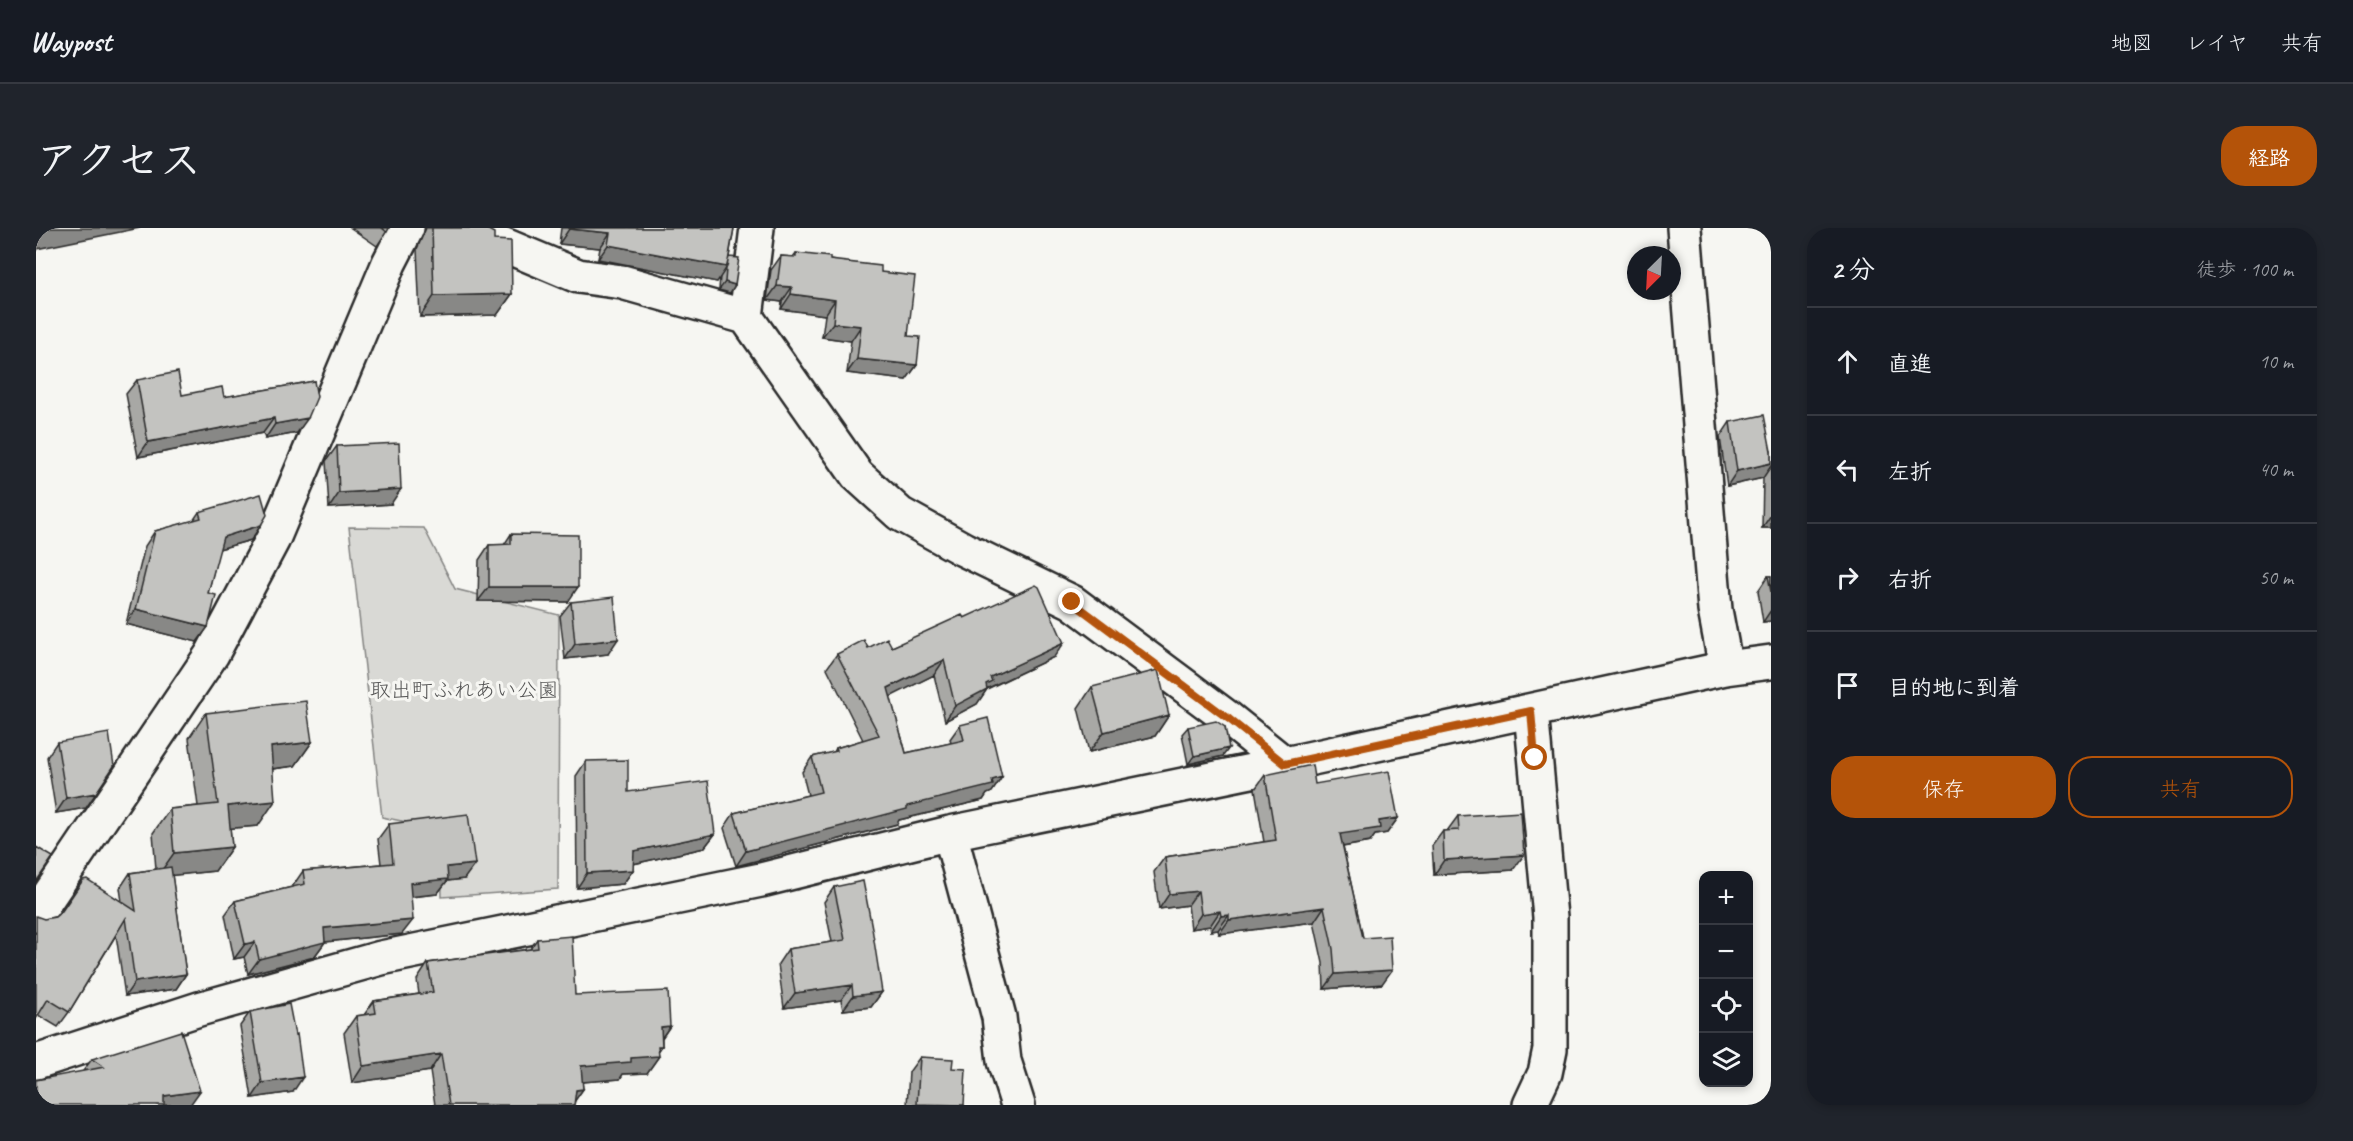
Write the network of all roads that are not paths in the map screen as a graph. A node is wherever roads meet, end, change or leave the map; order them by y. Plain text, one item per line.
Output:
1 (408, 228) edge
2 (469, 228) edge
3 (757, 228) edge
4 (1683, 228) edge
5 (746, 317) junction
6 (1771, 662) edge
7 (1726, 668) junction
8 (1531, 711) junction
9 (1285, 764) junction
10 (950, 833) junction
11 (36, 915) edge
12 (36, 1062) edge
13 (1018, 1105) edge
14 (1530, 1105) edge

1 - 11 street
2 - 5 street
3 - 5 street
4 - 7 street
5 - 9 street
6 - 7 street
7 - 8 street
8 - 9 street
8 - 14 street
9 - 10 street
10 - 12 street
10 - 13 street

